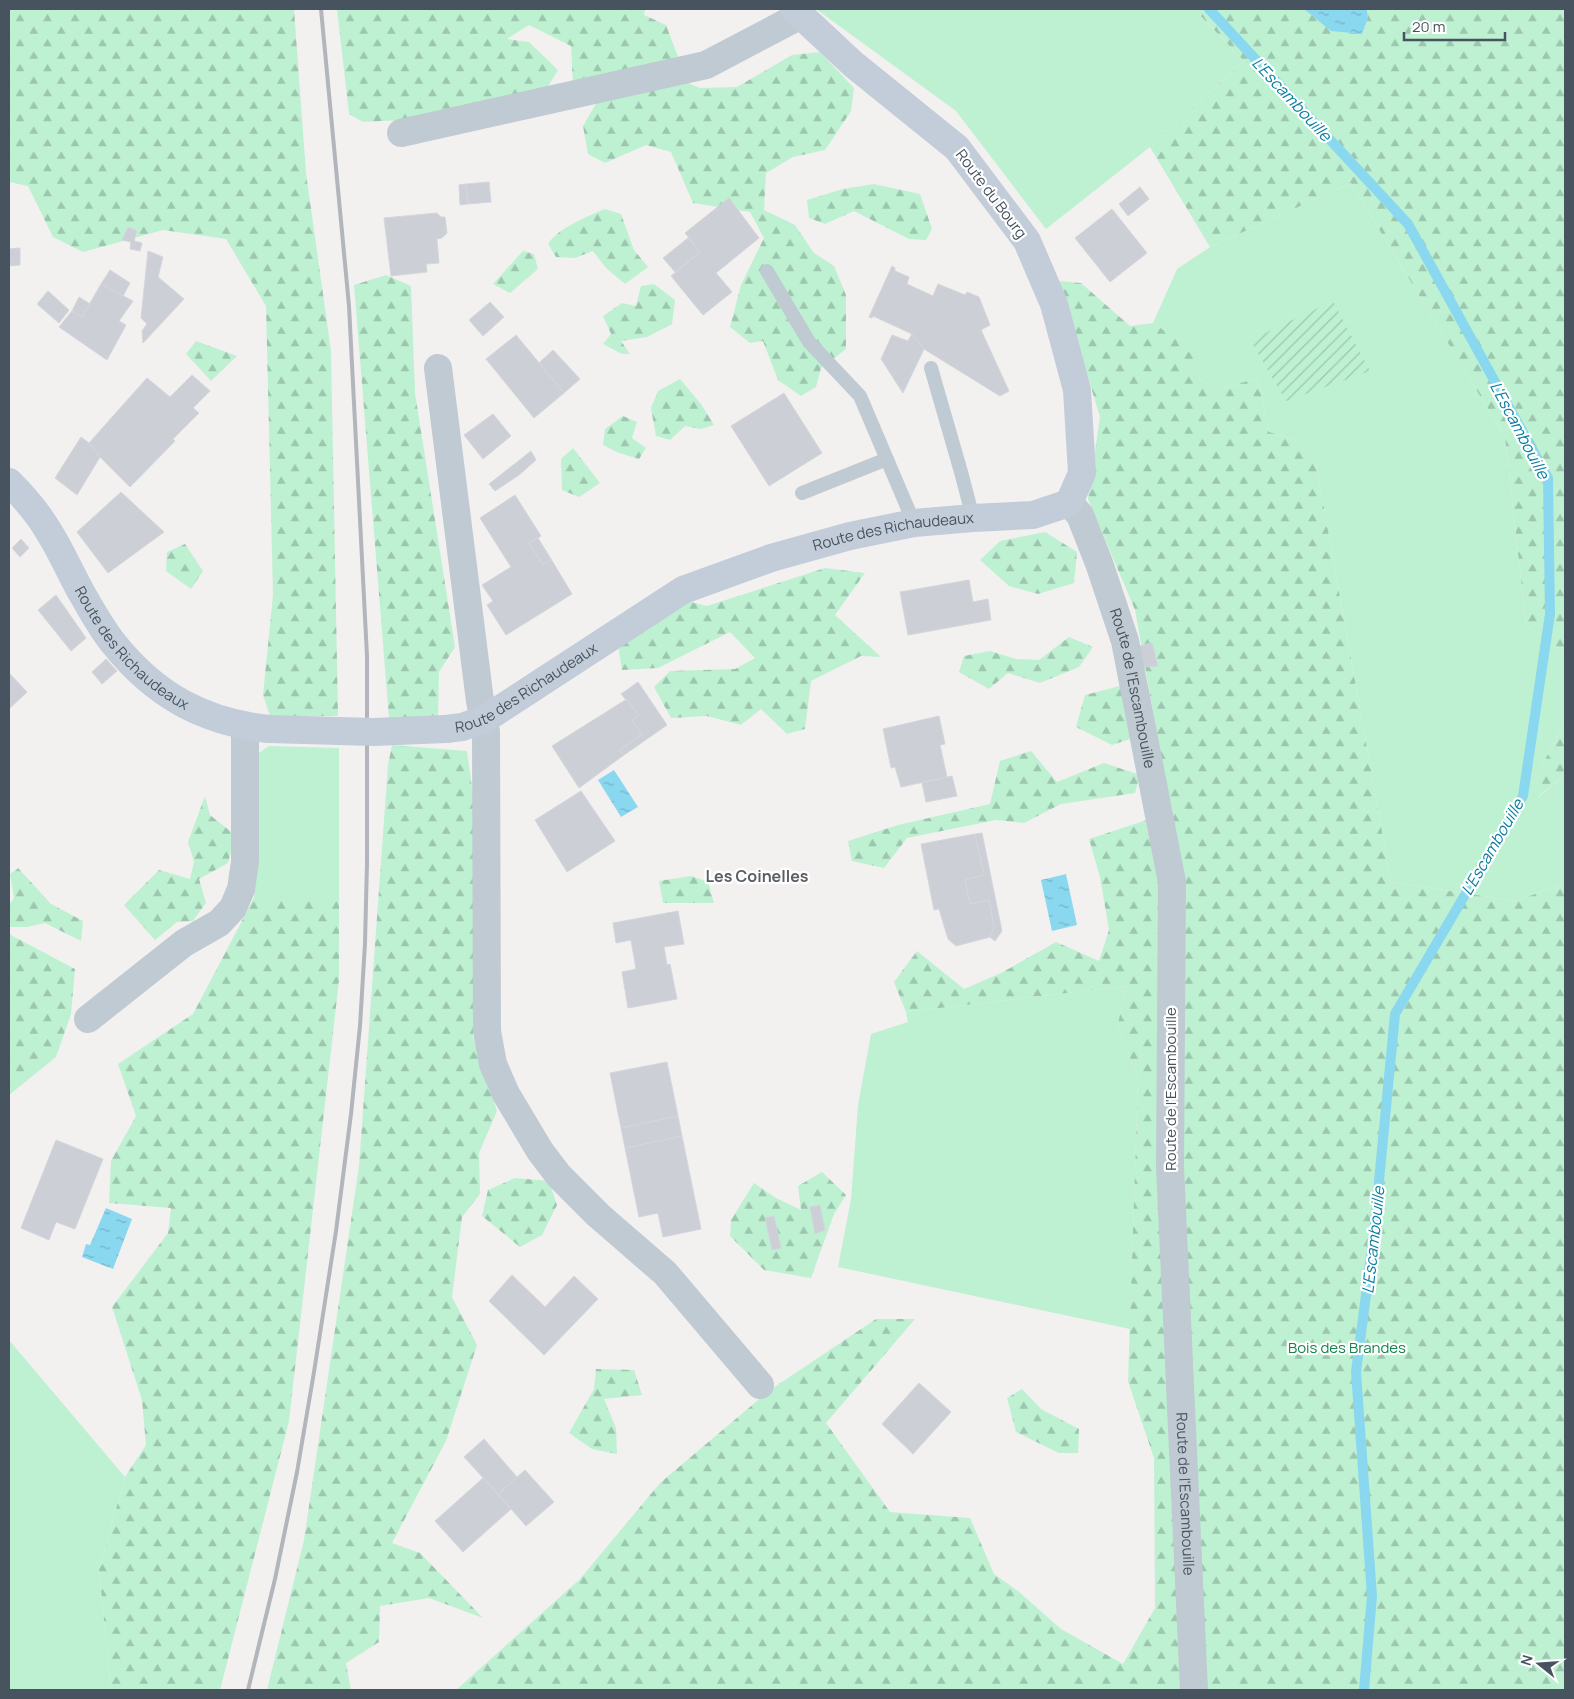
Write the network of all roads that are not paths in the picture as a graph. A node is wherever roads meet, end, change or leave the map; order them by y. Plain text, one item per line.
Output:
1 (797, 12) edge
2 (401, 132) dead end
3 (767, 271) dead end
4 (438, 368) dead end
5 (931, 368) dead end
6 (886, 459) junction
7 (9, 482) edge
8 (802, 493) dead end
9 (1070, 503) junction
10 (972, 518) junction
11 (914, 523) junction
12 (485, 719) junction
13 (257, 728) junction
14 (88, 1019) dead end
15 (760, 1385) dead end
16 (1194, 1690) edge

1 - 2 street
1 - 9 street, Route du Bourg
3 - 6 lane
4 - 12 street
5 - 10 lane
6 - 8 lane
6 - 11 lane
7 - 13 street, Route des Richaudeaux
9 - 10 street, Route des Richaudeaux
9 - 16 street, Route de l'Escambouille
10 - 11 street, Route des Richaudeaux
11 - 12 street, Route des Richaudeaux
12 - 13 street, Route des Richaudeaux, bridge
12 - 15 street
13 - 14 street

